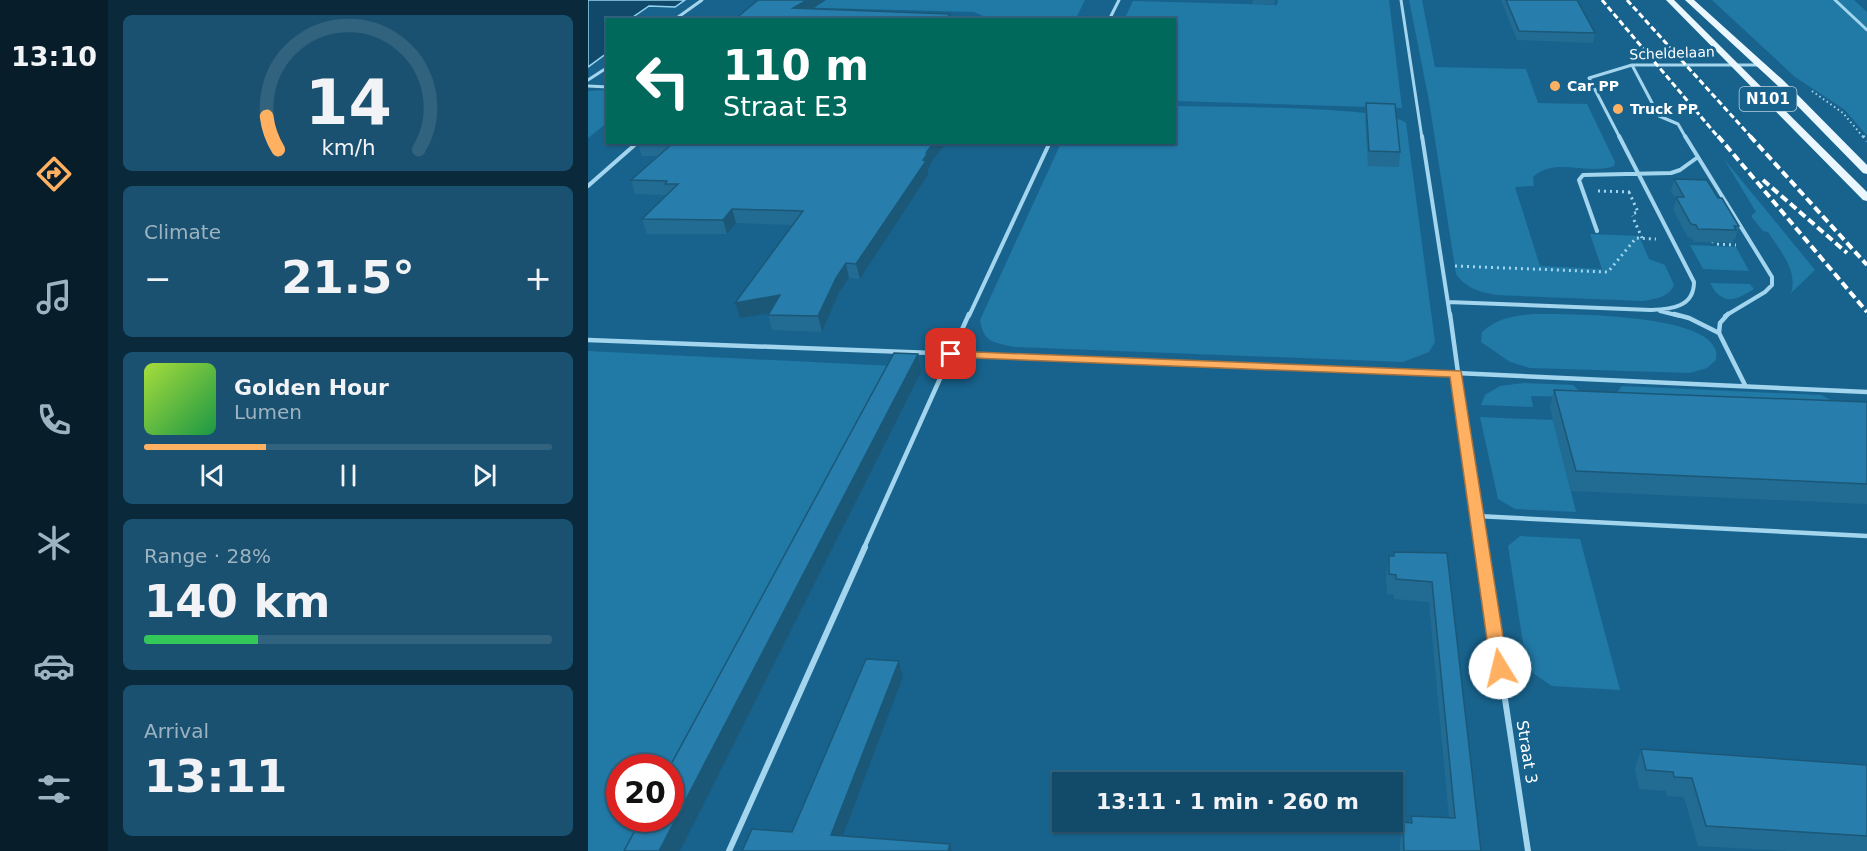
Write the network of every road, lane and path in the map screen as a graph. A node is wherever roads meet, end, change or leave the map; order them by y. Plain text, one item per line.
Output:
1 (702, 0) edge
2 (1119, 0) edge
3 (1401, 0) edge
4 (1670, 0) edge
5 (1689, 0) edge
6 (1835, 0) edge
7 (677, 18) edge
8 (1110, 18) edge
9 (1867, 30) edge
10 (1632, 65) junction
11 (1735, 65) junction
12 (1762, 65) junction
13 (606, 68) edge
14 (588, 80) edge
15 (588, 86) edge
16 (606, 87) edge
17 (636, 144) edge
18 (1049, 144) edge
19 (1698, 157) junction
20 (1867, 171) edge
21 (1639, 173) junction
22 (588, 186) edge
23 (1582, 190) junction
24 (1629, 192) junction
25 (1649, 193) junction
26 (1867, 198) edge
27 (1597, 231) dead end
28 (1642, 238) junction
29 (1748, 238) junction
30 (1672, 239) junction
31 (1704, 241) edge
32 (1442, 265) junction
33 (1448, 302) junction
34 (1651, 310) junction
35 (1719, 333) junction
36 (588, 340) edge
37 (951, 354) junction
38 (1456, 374) junction
39 (1745, 386) junction
40 (1867, 392) edge
41 (1477, 516) junction
42 (1867, 536) edge
43 (729, 851) edge
44 (1528, 851) edge

1 - 7 lane
2 - 8 lane
3 - 32 lane, Straat 3
4 - 11 main road, Scheldelaan / N101
5 - 12 main road, Scheldelaan / N101
6 - 9 lane
10 - 11 lane, Scheldelaan
10 - 19 lane
10 - 21 lane, Scheldelaan
11 - 12 lane, Scheldelaan
11 - 26 main road, Scheldelaan / N101
12 - 20 main road, Scheldelaan / N101
13 - 14 lane
15 - 16 lane
17 - 22 lane
18 - 37 lane
19 - 21 lane
19 - 29 lane
21 - 23 lane
21 - 25 lane, Scheldelaan
23 - 24 path
23 - 27 lane
24 - 25 path
24 - 28 path
25 - 30 lane, Scheldelaan
28 - 30 path
28 - 32 path
29 - 31 path
29 - 35 lane
30 - 34 lane, Scheldelaan
32 - 33 lane, Straat 3
33 - 34 lane
33 - 38 lane, Straat 3
34 - 35 lane
35 - 39 lane
36 - 37 lane
37 - 38 lane
37 - 43 lane
38 - 39 lane
38 - 41 lane, Straat 3
39 - 40 lane
41 - 42 lane
41 - 44 lane, Straat 3

